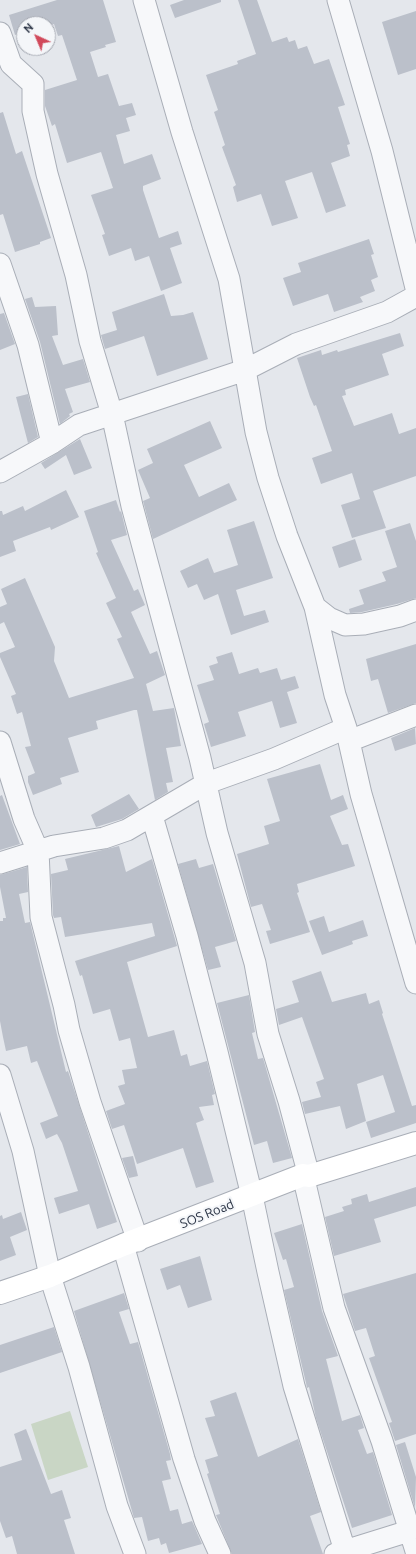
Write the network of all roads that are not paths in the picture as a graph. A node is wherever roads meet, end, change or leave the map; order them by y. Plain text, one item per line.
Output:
1 (144, 0) edge
2 (338, 0) edge
3 (0, 33) edge
4 (0, 264) edge
5 (416, 288) edge
6 (416, 296) edge
7 (245, 370) junction
8 (112, 414) junction
9 (52, 443) junction
10 (0, 472) edge
11 (315, 607) junction
12 (416, 610) edge
13 (416, 715) edge
14 (347, 734) junction
15 (0, 742) edge
16 (207, 783) junction
17 (152, 816) junction
18 (38, 851) junction
19 (0, 863) edge
20 (416, 983) edge
21 (0, 1075) edge
22 (416, 1143) edge
23 (306, 1176) junction
24 (252, 1196) junction
25 (131, 1243) junction
26 (50, 1276) junction
27 (0, 1293) edge
28 (409, 1531) junction
29 (416, 1551) edge
30 (342, 1553) edge
31 (135, 1554) edge
32 (220, 1554) edge

1 - 7 street
2 - 5 street
3 - 8 street
4 - 9 street
6 - 7 street
7 - 8 street
7 - 11 street
8 - 9 street
8 - 16 street
9 - 10 street
11 - 12 street
11 - 14 street
13 - 14 street
14 - 16 street
14 - 20 street
15 - 18 street
16 - 17 street
16 - 23 street
17 - 18 street
17 - 24 street
18 - 19 street
18 - 25 street
21 - 26 street
22 - 23 street, SOS Road
23 - 24 street, SOS Road
23 - 28 street
24 - 25 street, SOS Road
24 - 30 street
25 - 26 street, SOS Road
25 - 32 street
26 - 27 street, SOS Road
26 - 31 street
28 - 29 street
28 - 30 street

